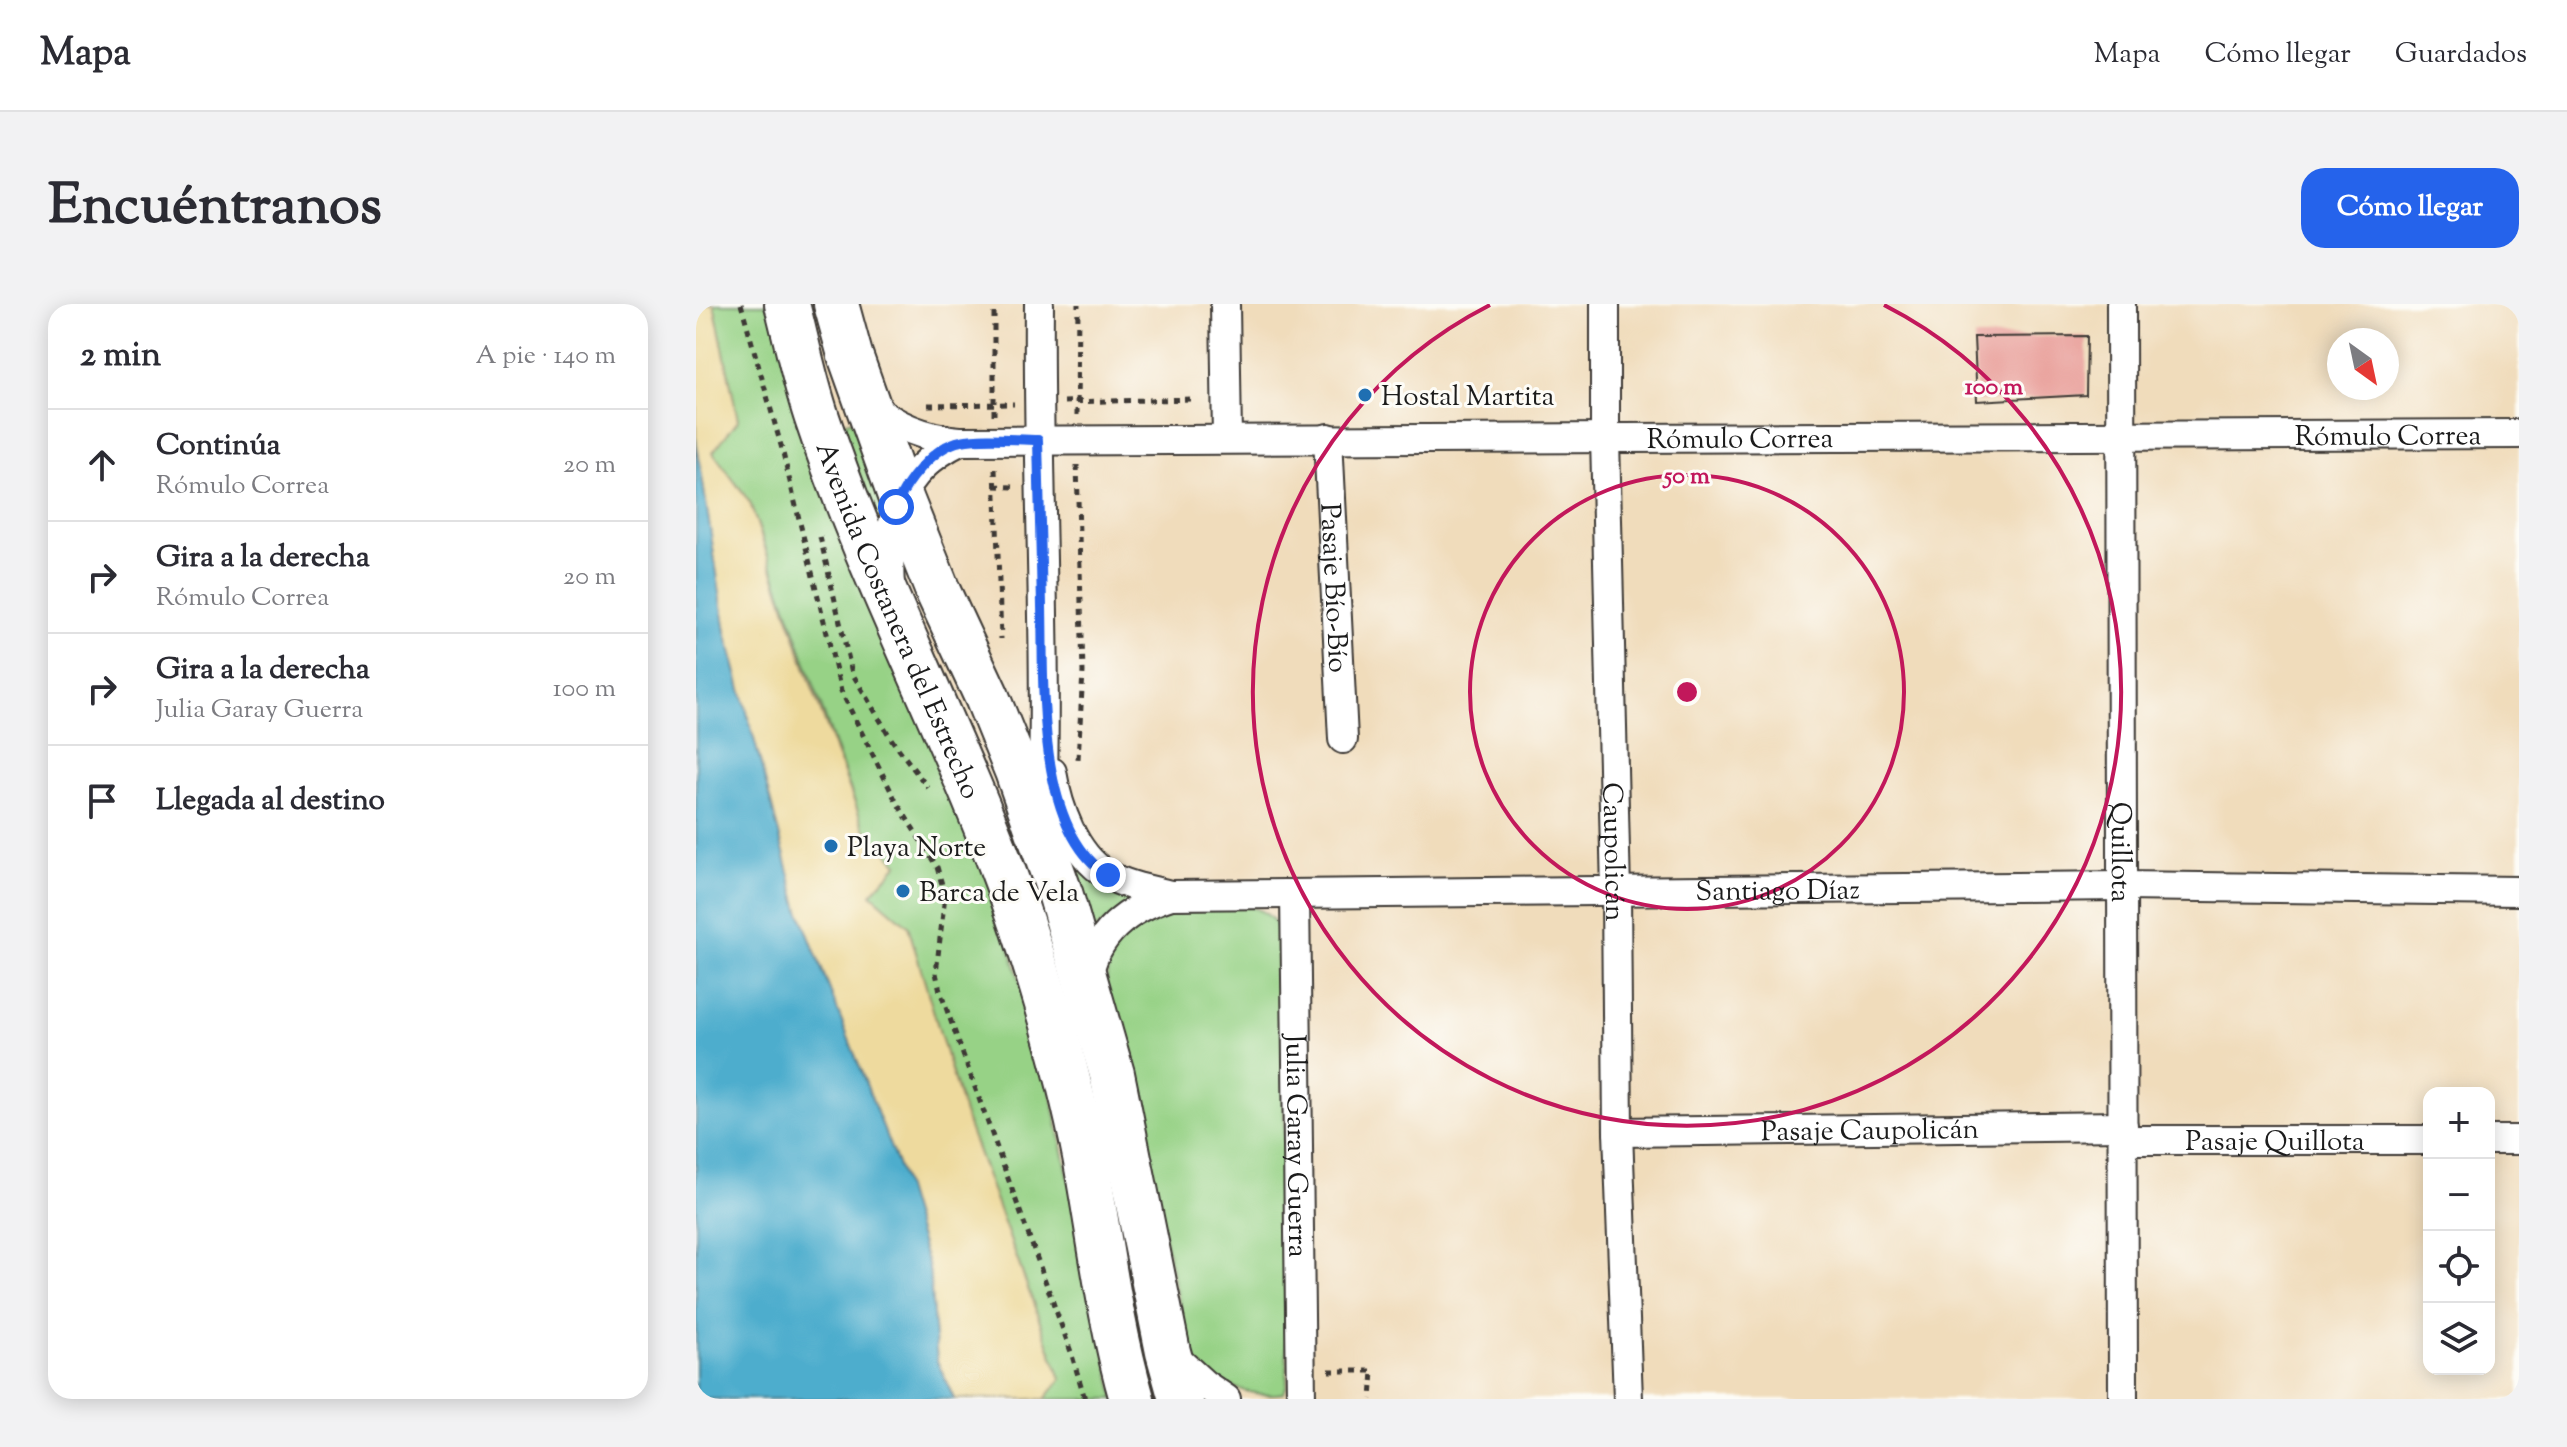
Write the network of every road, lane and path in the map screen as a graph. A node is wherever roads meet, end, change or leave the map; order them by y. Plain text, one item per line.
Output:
1 (741, 304) edge
2 (787, 304) edge
3 (836, 304) edge
4 (994, 304) edge
5 (1039, 304) edge
6 (1078, 304) edge
7 (1225, 304) edge
8 (1605, 304) edge
9 (2121, 304) edge
10 (866, 402) junction
11 (2519, 434) edge
12 (2121, 436) junction
13 (1328, 438) junction
14 (1605, 438) junction
15 (1227, 439) junction
16 (994, 440) junction
17 (1038, 440) junction
18 (1077, 440) junction
19 (960, 441) junction
20 (900, 496) junction
21 (820, 535) dead end
22 (894, 613) junction
23 (1001, 644) dead end
24 (1045, 721) junction
25 (1343, 739) dead end
26 (1077, 773) dead end
27 (937, 800) dead end
28 (1041, 835) junction
29 (2123, 886) junction
30 (2519, 891) edge
31 (1616, 892) junction
32 (1295, 894) junction
33 (1171, 895) junction
34 (1086, 985) junction
35 (1618, 1132) junction
36 (2123, 1133) junction
37 (2423, 1140) edge
38 (2495, 1140) edge
39 (2519, 1140) edge
40 (1168, 1352) junction
41 (1301, 1385) edge
42 (1085, 1399) edge
43 (1132, 1399) edge
44 (1181, 1399) edge
45 (1226, 1399) edge
46 (1371, 1399) edge
47 (1628, 1399) edge
48 (2123, 1399) edge

1 - 42 path
2 - 22 main road, Avenida Costanera del Estrecho
3 - 10 main road, Avenida Costanera del Estrecho
4 - 16 path
5 - 17 street
6 - 18 path
7 - 15 street
8 - 14 street, Caupolicán
9 - 12 street, Quillota
10 - 19 street, Rómulo Correa
10 - 20 main road, Avenida Costanera del Estrecho
11 - 12 street, Rómulo Correa
12 - 14 street, Rómulo Correa
12 - 29 street, Quillota
13 - 14 street, Rómulo Correa
13 - 15 street, Rómulo Correa
13 - 25 street, Pasaje Bío-Bío
14 - 31 street, Caupolicán
15 - 18 street, Rómulo Correa
16 - 17 street, Rómulo Correa
16 - 19 street, Rómulo Correa
16 - 23 path
17 - 18 street, Rómulo Correa
17 - 24 street
18 - 26 path
19 - 20 street
20 - 22 street
20 - 28 main road, Avenida Costanera del Estrecho
21 - 27 path
22 - 43 main road, Avenida Costanera del Estrecho
24 - 28 street
24 - 33 street
28 - 34 main road, Avenida Costanera del Estrecho
29 - 30 street, Santiago Díaz
29 - 31 street, Santiago Díaz
29 - 36 street, Quillota
31 - 32 street, Santiago Díaz
31 - 35 street, Caupolicán
32 - 33 street, Santiago Díaz
32 - 41 street, Julia Garay Guerra
33 - 34 street, Santiago Díaz
34 - 40 main road, Avenida Costanera del Estrecho
35 - 36 street, Pasaje Caupolicán
35 - 47 street, Caupolicán
36 - 37 street, Pasaje Quillota
36 - 48 street, Quillota
38 - 39 street
40 - 44 main road, Avenida Costanera del Estrecho
40 - 45 street
41 - 46 path

